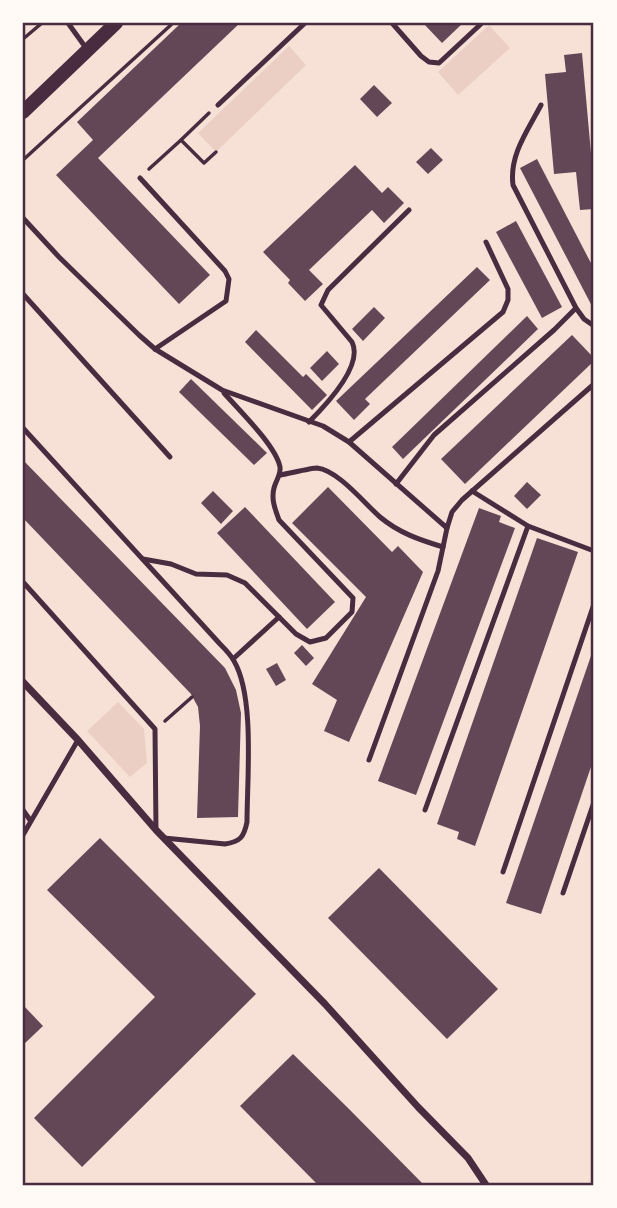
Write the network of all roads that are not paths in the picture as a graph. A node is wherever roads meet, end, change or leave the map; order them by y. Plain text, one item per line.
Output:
1 (68, 23) edge
2 (116, 23) edge
3 (305, 23) edge
4 (392, 23) edge
5 (482, 23) edge
6 (88, 50) junction
7 (218, 105) road end
8 (541, 105) dead end
9 (23, 112) edge
10 (140, 178) road end
11 (410, 210) dead end
12 (23, 218) edge
13 (486, 242) dead end
14 (23, 294) edge
15 (576, 308) junction
16 (594, 326) edge
17 (155, 349) junction
18 (594, 385) edge
19 (222, 390) junction
20 (309, 422) junction
21 (23, 428) edge
22 (349, 442) junction
23 (170, 457) dead end
24 (280, 475) junction
25 (396, 484) junction
26 (472, 491) junction
27 (528, 526) junction
28 (447, 528) junction
29 (443, 547) junction
30 (594, 551) edge
31 (143, 559) junction
32 (23, 582) edge
33 (594, 604) edge
34 (279, 617) junction
35 (233, 659) junction
36 (23, 682) edge
37 (78, 740) junction
38 (369, 760) dead end
39 (594, 802) edge
40 (23, 810) edge
41 (425, 810) dead end
42 (30, 820) junction
43 (156, 830) junction
44 (23, 835) edge
45 (164, 838) junction
46 (503, 872) dead end
47 (563, 893) dead end
48 (486, 1185) edge

1 - 6 lane
2 - 6 main road
3 - 7 lane
4 - 5 lane
6 - 9 main road
8 - 15 lane
10 - 17 lane
11 - 20 lane
12 - 17 lane
13 - 22 lane
14 - 23 lane
15 - 16 lane
15 - 25 lane
17 - 19 lane
18 - 26 lane
19 - 20 lane
19 - 24 lane
20 - 22 lane
21 - 31 lane
22 - 25 lane
24 - 29 lane
24 - 34 lane
25 - 28 lane
26 - 27 lane
26 - 28 lane
27 - 30 lane
27 - 41 lane
28 - 29 lane
29 - 38 lane
31 - 34 lane
31 - 35 lane
32 - 43 lane
33 - 46 lane
34 - 35 lane
35 - 45 lane
36 - 37 street
37 - 42 lane
37 - 43 street
39 - 47 lane
40 - 42 lane
42 - 44 lane
43 - 45 street
45 - 48 street

